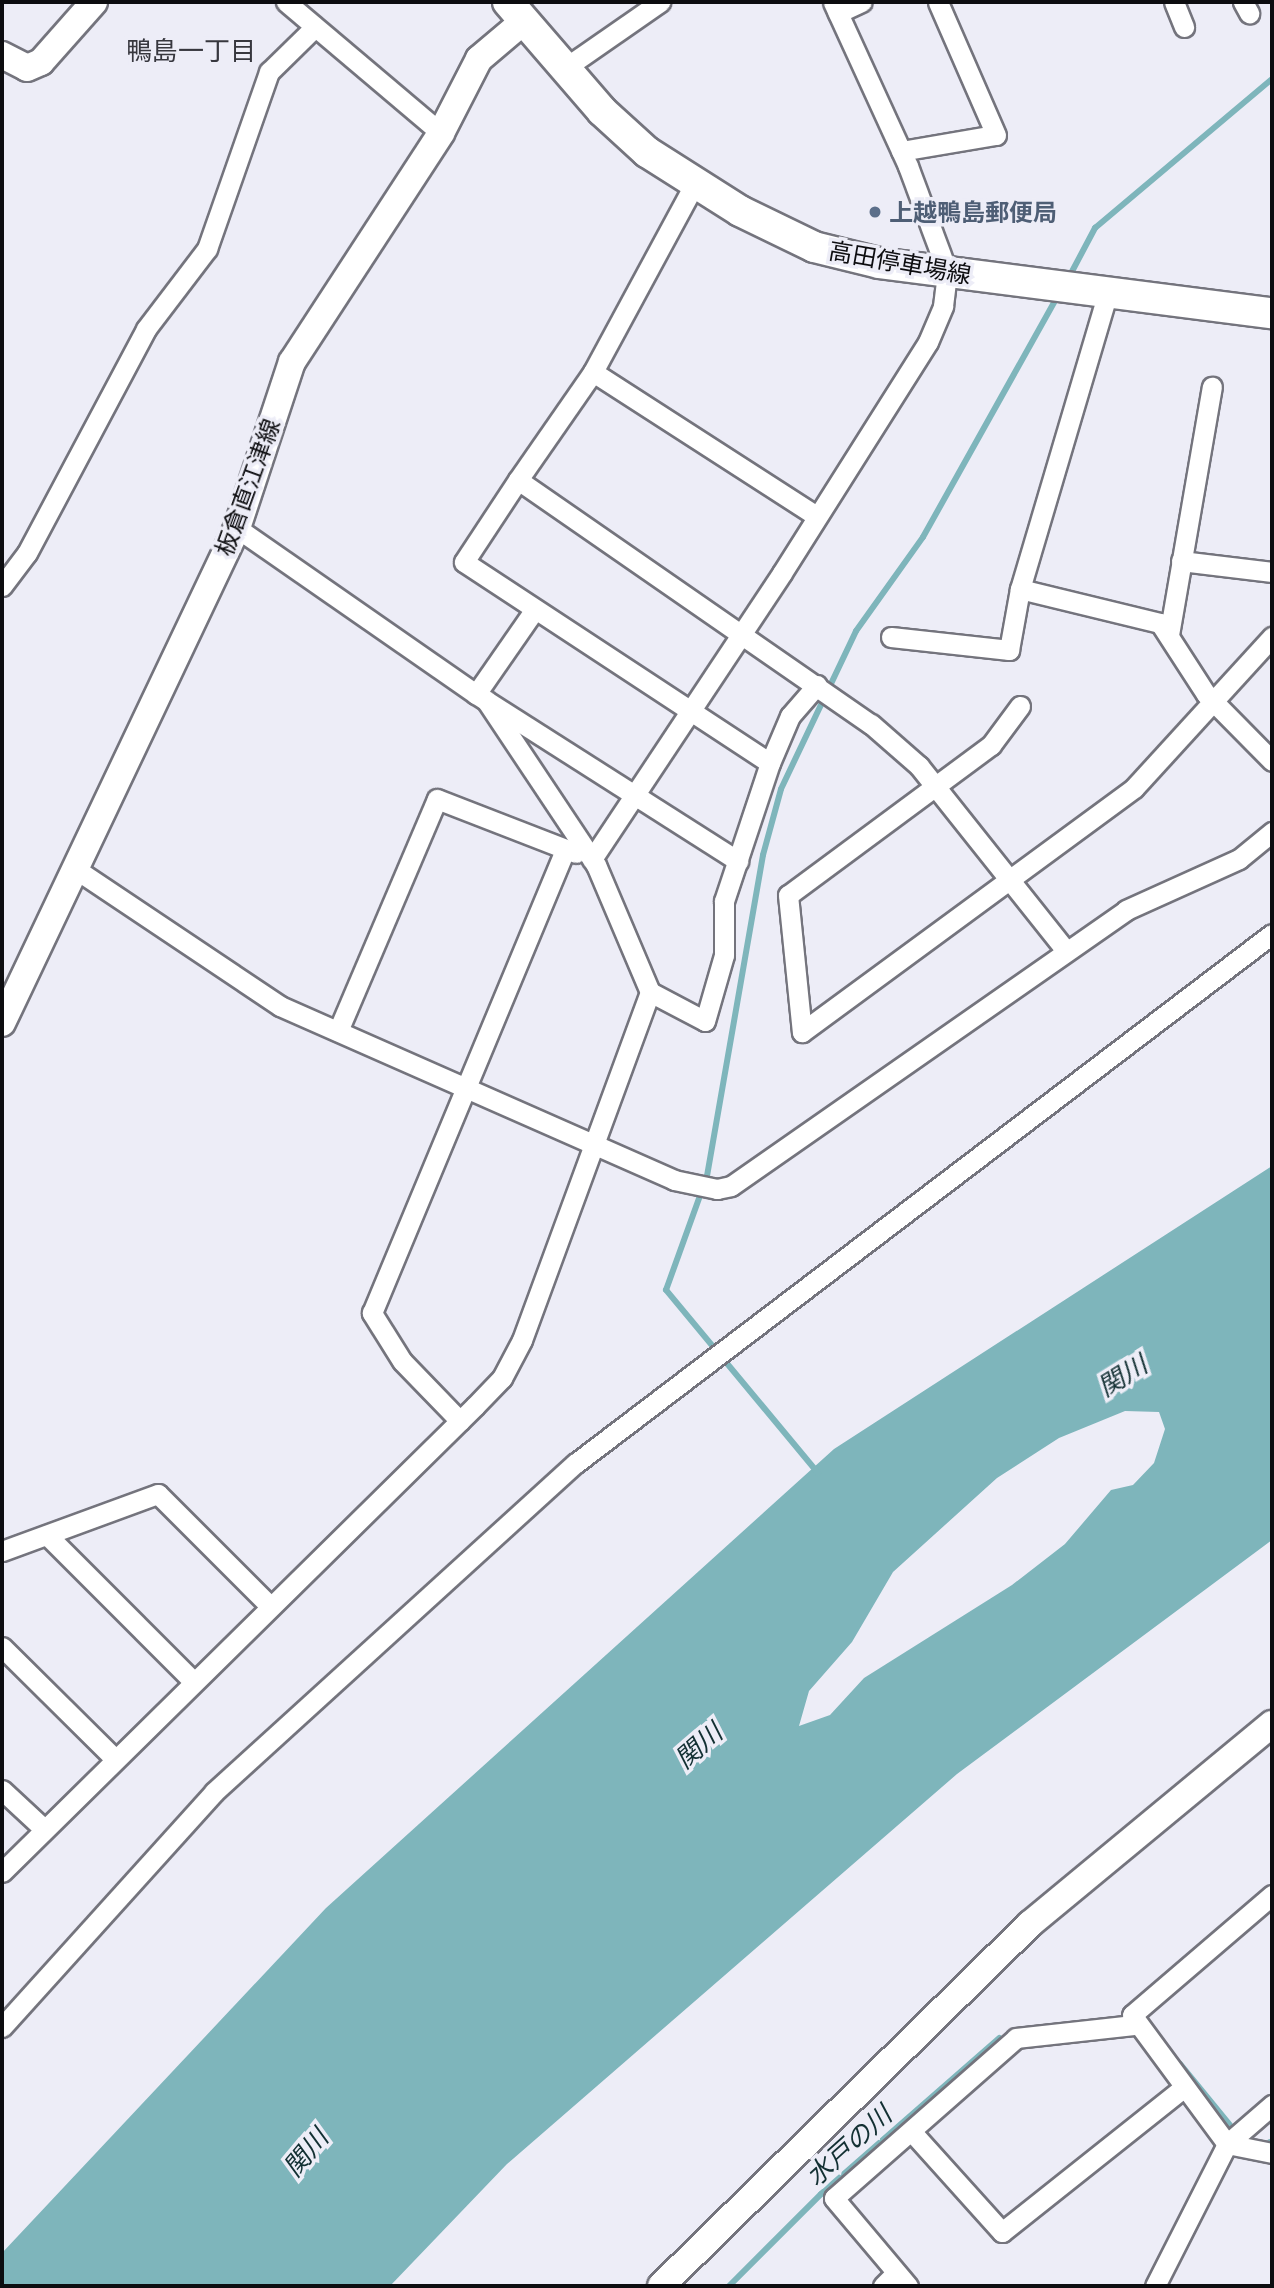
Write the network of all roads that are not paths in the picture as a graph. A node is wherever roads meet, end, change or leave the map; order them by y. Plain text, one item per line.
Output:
1 (94, 2) edge
2 (286, 2) edge
3 (660, 2) edge
4 (862, 2) edge
5 (938, 2) edge
6 (1174, 2) edge
7 (836, 7) edge
8 (516, 11) edge
9 (315, 27) junction
10 (1184, 27) dead end
11 (2, 55) edge
12 (565, 68) junction
13 (441, 133) junction
14 (901, 151) junction
15 (694, 185) junction
16 (947, 271) junction
17 (1108, 292) junction
18 (1272, 313) edge
19 (593, 372) junction
20 (1212, 387) dead end
21 (518, 480) junction
22 (815, 515) junction
23 (237, 528) junction
24 (1181, 561) junction
25 (1272, 572) edge
26 (2, 586) edge
27 (1020, 589) junction
28 (534, 609) junction
29 (743, 631) junction
30 (1168, 635) junction
31 (891, 637) dead end
32 (1272, 637) edge
33 (817, 685) junction
34 (481, 697) junction
35 (1213, 701) junction
36 (1020, 706) dead end
37 (685, 710) junction
38 (1272, 761) edge
39 (770, 763) junction
40 (936, 788) junction
41 (631, 794) junction
42 (1272, 832) edge
43 (565, 850) junction
44 (592, 859) junction
45 (738, 861) junction
46 (77, 870) junction
47 (1008, 879) junction
48 (1272, 934) edge
49 (1066, 951) junction
50 (650, 992) junction
51 (2, 1023) edge
52 (338, 1031) junction
53 (465, 1088) junction
54 (593, 1145) junction
55 (460, 1421) junction
56 (47, 1535) junction
57 (2, 1551) edge
58 (270, 1606) junction
59 (2, 1647) edge
60 (193, 1681) junction
61 (1272, 1724) edge
62 (114, 1758) junction
63 (2, 1790) edge
64 (44, 1829) junction
65 (2, 1871) edge
66 (1272, 1895) edge
67 (1133, 2025) junction
68 (2, 2027) edge
69 (1183, 2088) junction
70 (1272, 2105) edge
71 (911, 2131) junction
72 (1227, 2144) junction
73 (1272, 2153) edge
74 (896, 2282) edge
75 (661, 2286) edge
76 (1155, 2286) edge

1 - 11 main road
2 - 9 street
3 - 12 street
4 - 7 street
5 - 14 street
6 - 10 street
7 - 14 street
8 - 12 main road, 高田停車場線
8 - 13 main road, 板倉直江津線
9 - 13 street
9 - 26 street
12 - 15 main road, 高田停車場線
13 - 23 main road, 板倉直江津線
14 - 16 street
15 - 16 main road, 高田停車場線
15 - 19 street
16 - 17 main road, 高田停車場線
16 - 22 street
17 - 18 main road, 高田停車場線
17 - 27 street
19 - 21 street
19 - 22 street
20 - 24 street
21 - 28 street
21 - 29 street
22 - 29 street
23 - 34 street
23 - 46 main road, 板倉直江津線
24 - 25 street
24 - 30 street
27 - 30 street
27 - 31 street
28 - 34 street
28 - 37 street
29 - 33 street
29 - 37 street
30 - 35 street
32 - 35 street
33 - 39 street
33 - 40 street
34 - 41 street
34 - 44 street
35 - 38 street
35 - 47 street
36 - 40 street
37 - 39 street
37 - 41 street
39 - 45 street
40 - 47 street
40 - 47 street
41 - 44 street
41 - 45 street
42 - 49 street
43 - 44 street
43 - 52 street
43 - 53 street
44 - 50 street
45 - 50 street
46 - 51 main road, 板倉直江津線
46 - 52 street
47 - 49 street
48 - 68 street
49 - 54 street
50 - 54 street
52 - 53 street
53 - 54 street
53 - 55 street
54 - 55 street
55 - 58 street
56 - 57 street
56 - 58 street
56 - 60 street
58 - 60 street
59 - 62 street
60 - 62 street
61 - 75 main road
62 - 64 street
63 - 64 street
64 - 65 street
66 - 67 street
67 - 69 street
67 - 71 street
69 - 71 street
69 - 72 street
70 - 72 street
71 - 74 street
72 - 73 street
72 - 76 street

